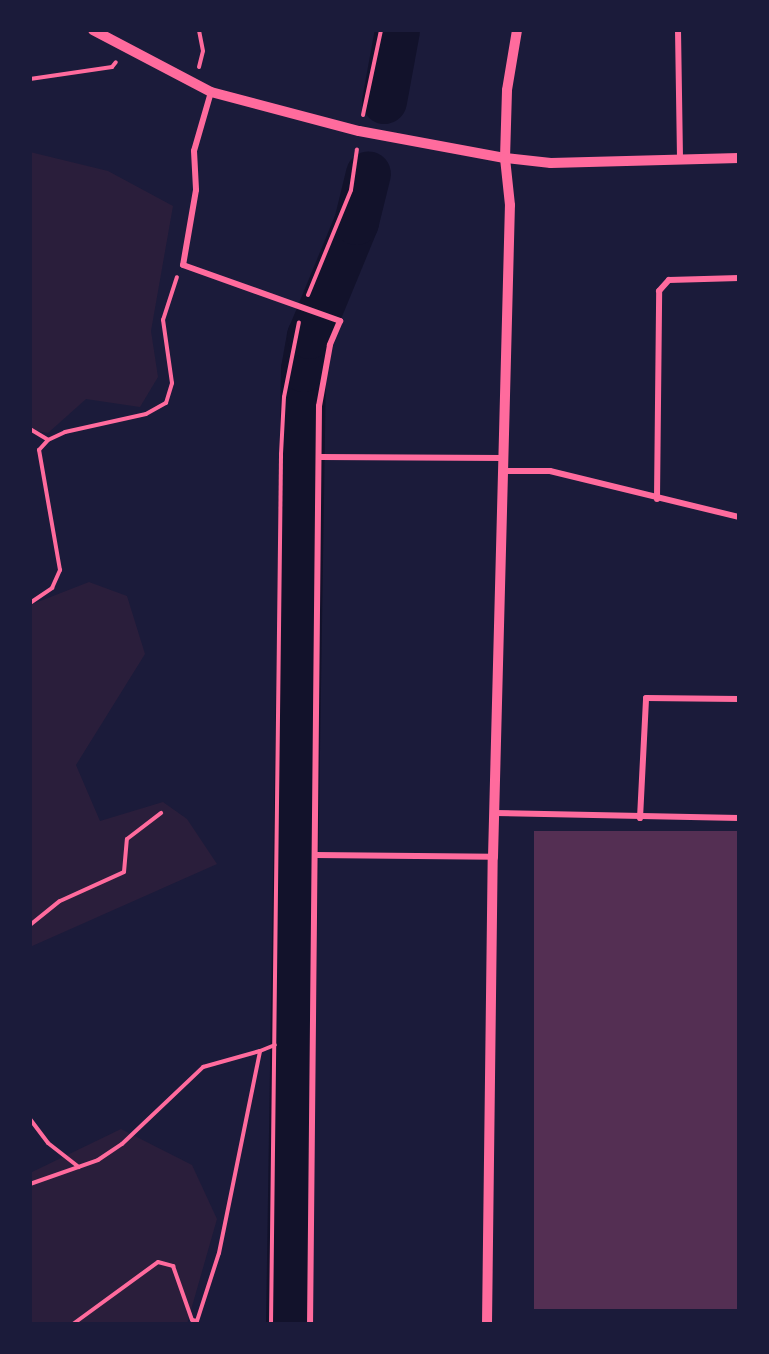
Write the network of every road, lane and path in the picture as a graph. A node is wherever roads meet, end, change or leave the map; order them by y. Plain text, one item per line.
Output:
1 (93, 30) edge
2 (199, 30) edge
3 (381, 30) edge
4 (517, 30) edge
5 (678, 30) edge
6 (121, 57) dead end
7 (30, 79) edge
8 (189, 80) junction
9 (211, 92) junction
10 (359, 131) junction
11 (505, 158) junction
12 (739, 158) edge
13 (680, 160) junction
14 (183, 265) junction
15 (739, 278) edge
16 (307, 307) junction
17 (30, 429) edge
18 (48, 440) junction
19 (320, 457) junction
20 (502, 458) junction
21 (502, 471) junction
22 (657, 499) junction
23 (739, 517) edge
24 (30, 603) edge
25 (739, 699) edge
26 (161, 813) dead end
27 (495, 813) junction
28 (640, 818) junction
29 (739, 818) edge
30 (315, 855) junction
31 (493, 857) junction
32 (30, 925) edge
33 (275, 1045) junction
34 (260, 1051) junction
35 (30, 1119) edge
36 (80, 1167) junction
37 (30, 1184) edge
38 (73, 1324) edge
39 (271, 1324) edge
40 (309, 1324) edge
41 (487, 1324) edge

1 - 8 street
2 - 8 path
3 - 10 path
4 - 11 street
5 - 13 street
6 - 7 path
8 - 9 street
9 - 10 street
9 - 14 street
10 - 11 street
10 - 16 path
11 - 13 street
11 - 20 street
12 - 13 street
14 - 16 street
14 - 18 path
15 - 22 street
16 - 19 street
16 - 33 path
17 - 18 path
18 - 24 path
19 - 20 street
19 - 30 street
20 - 21 street
21 - 22 street
21 - 27 street
22 - 23 street
25 - 28 street
26 - 32 path
27 - 28 street
27 - 31 street
28 - 29 street
30 - 31 street
30 - 40 street
31 - 41 street
33 - 34 path
33 - 39 path
34 - 36 path
34 - 38 path
35 - 36 path
36 - 37 path

